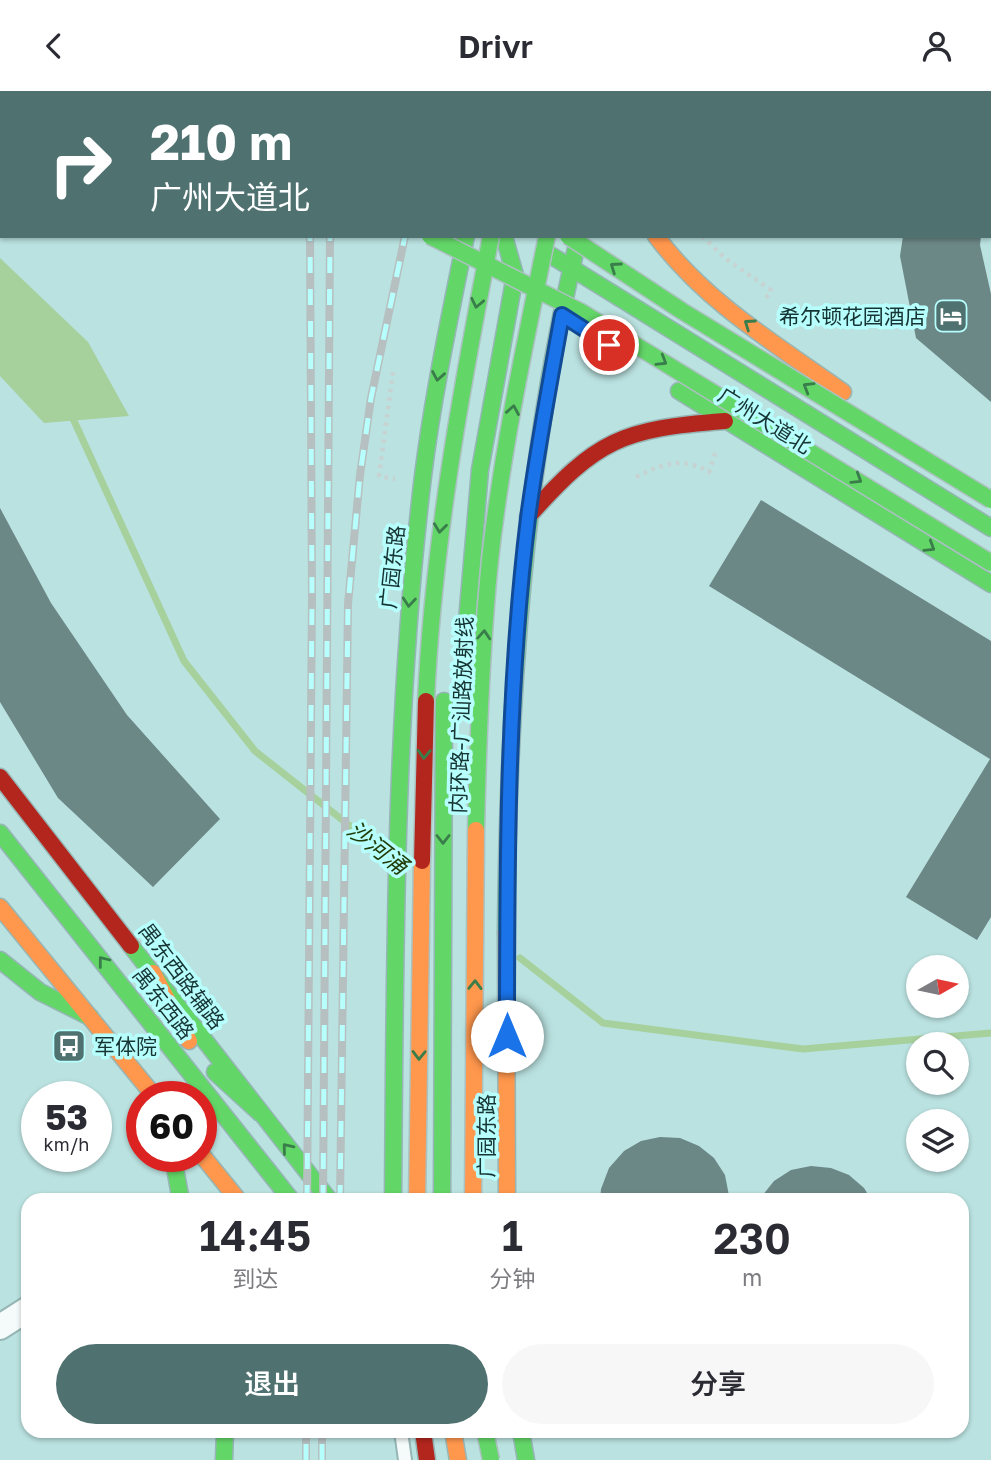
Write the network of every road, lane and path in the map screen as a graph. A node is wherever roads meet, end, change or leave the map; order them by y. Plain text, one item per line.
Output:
1 (434, 238) edge
2 (465, 238) edge
3 (466, 238) edge
4 (485, 238) edge
5 (491, 238) edge
6 (505, 238) edge
7 (571, 238) edge
8 (578, 238) edge
9 (657, 238) edge
10 (704, 238) edge
11 (534, 239) edge
12 (495, 260) junction
13 (570, 270) junction
14 (515, 275) junction
15 (771, 290) dead end
16 (565, 295) junction
17 (546, 301) junction
18 (562, 315) junction
19 (393, 372) dead end
20 (725, 421) junction
21 (709, 472) dead end
22 (901, 472) junction
23 (979, 473) dead end
24 (379, 476) dead end
25 (636, 477) dead end
26 (991, 500) edge
27 (528, 517) junction
28 (991, 528) edge
29 (991, 563) edge
30 (991, 584) edge
31 (448, 625) dead end
32 (463, 670) dead end
33 (445, 688) dead end
34 (461, 759) dead end
35 (0, 777) edge
36 (0, 833) edge
37 (34, 875) junction
38 (6, 899) edge
39 (67, 915) junction
40 (41, 939) junction
41 (0, 960) edge
42 (153, 973) junction
43 (127, 990) junction
44 (90, 1017) junction
45 (197, 1055) junction
46 (142, 1081) edge
47 (260, 1113) junction
48 (237, 1130) junction
49 (176, 1172) edge
50 (216, 1172) edge
51 (180, 1193) edge
52 (233, 1193) edge
53 (286, 1193) edge
54 (324, 1193) edge
55 (393, 1193) edge
56 (417, 1193) edge
57 (442, 1193) edge
58 (461, 1193) edge
59 (474, 1193) edge
60 (507, 1193) edge
61 (21, 1314) edge
62 (0, 1327) edge
63 (225, 1438) edge
64 (402, 1438) edge
65 (425, 1438) edge
66 (430, 1438) edge
67 (454, 1438) edge
68 (479, 1438) edge
69 (487, 1438) edge
70 (522, 1438) edge
71 (224, 1460) edge
72 (405, 1460) edge
73 (427, 1460) edge
74 (445, 1460) edge
75 (458, 1460) edge
76 (493, 1460) edge
77 (526, 1460) edge

1 -> 29 main road, 广州大道北, bridge
2 -> 55 main road, 广园东路
3 - 12 main road, 广州大道北
4 - 12 main road
5 -> 56 main road, 内环路-广汕路放射线, bridge
6 - 14 main road
26 -> 7 main road, bridge
8 - 13 main road, 广园东路
22 -> 9 main road
10 - 15 path
11 - 13 main road, 广州大道北
11 - 16 main road
11 - 17 main road
59 -> 11 main road, 内环路-广汕路放射线, bridge
12 - 14 main road, 广州大道北
12 - 31 main road
13 - 16 main road, 广园东路
13 - 22 main road, 广州大道北
14 - 17 main road, 广州大道北
14 - 32 main road
16 - 18 main road, 广园东路
17 - 18 main road, 广州大道北
18 - 20 main road, 广州大道北
18 - 27 main road, 广园东路
19 - 24 path
20 - 27 main road
20 -> 30 main road, 广州大道北
21 - 25 path
22 - 23 main road
22 - 28 main road, 广州大道北
27 - 60 main road, 广园东路
33 -> 57 main road
34 - 58 main road
35 - 42 main road, 禺东西路辅路
36 - 37 main road, 禺东西路
37 - 38 main road
37 - 39 main road, 禺东西路
38 - 40 main road
39 - 40 main road
43 -> 39 main road, 禺东西路
40 - 44 main road
41 - 44 main road
42 - 45 main road
42 - 47 main road, 禺东西路辅路
43 - 45 main road
43 - 48 main road, 禺东西路
44 - 46 main road
45 - 47 main road
45 - 48 main road
54 -> 47 main road, 禺东西路辅路
48 - 53 main road, 禺东西路
49 - 51 main road
50 - 52 main road
61 - 62 street
63 - 71 main road
64 - 72 lane
65 - 73 main road
66 - 74 main road
67 - 75 main road
68 - 76 main road
69 - 76 main road, bridge
70 - 77 main road

